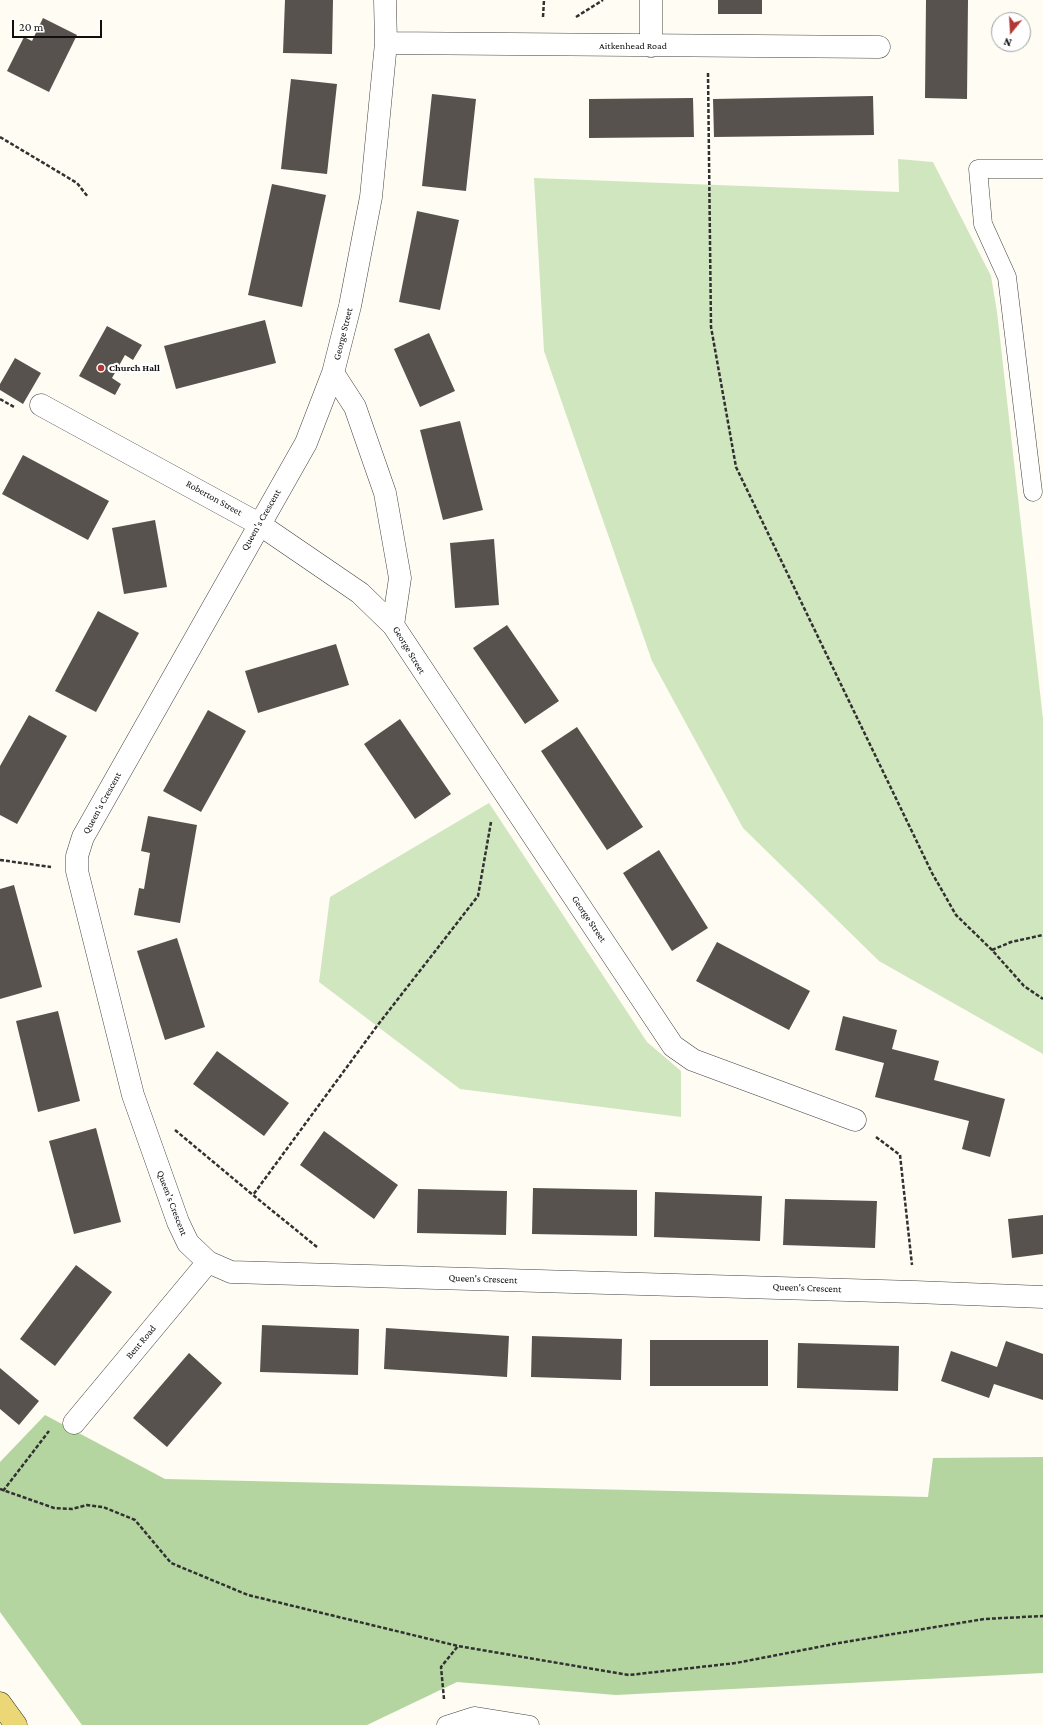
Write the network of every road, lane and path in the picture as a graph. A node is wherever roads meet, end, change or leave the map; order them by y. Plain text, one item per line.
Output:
1 (385, 0) edge
2 (651, 0) edge
3 (386, 42) junction
4 (650, 46) junction
5 (708, 46) junction
6 (879, 47) dead end
7 (0, 136) edge
8 (1043, 169) edge
9 (88, 196) dead end
10 (333, 373) junction
11 (41, 404) dead end
12 (1033, 492) dead end
13 (259, 524) junction
14 (393, 625) junction
15 (517, 812) junction
16 (0, 860) edge
17 (77, 871) junction
18 (1043, 935) edge
19 (992, 950) junction
20 (1043, 999) edge
21 (855, 1120) joint
22 (169, 1125) dead end
23 (253, 1195) junction
24 (208, 1262) junction
25 (351, 1275) junction
26 (915, 1292) junction
27 (1043, 1297) edge
28 (74, 1423) joint
29 (1, 1490) edge
30 (1043, 1616) edge
31 (458, 1646) junction
32 (0, 1703) edge
33 (16, 1725) edge
34 (447, 1725) edge
35 (530, 1725) edge

1 - 3 street, George Street
2 - 4 street
3 - 4 street, Aitkenhead Road
3 - 10 street, George Street
4 - 5 street, Aitkenhead Road
5 - 6 street, Aitkenhead Road
5 - 19 path
7 - 9 path
8 - 12 lane
10 - 13 street, Queen's Crescent
10 - 14 street, George Street
11 - 13 street, Roberton Street
13 - 14 street, Roberton Street
13 - 17 street, Queen's Crescent
14 - 15 street, George Street
15 - 21 street, George Street
15 - 23 path
16 - 17 path
17 - 24 street, Queen's Crescent
18 - 19 path
19 - 20 path
21 - 26 path
22 - 23 path
23 - 25 path
24 - 25 street, Queen's Crescent
24 - 28 street, Bent Road
25 - 26 street, Queen's Crescent
26 - 27 street, Queen's Crescent
28 - 29 path
29 - 31 path
30 - 31 path
31 - 34 path
32 - 33 main road
34 - 35 lane

